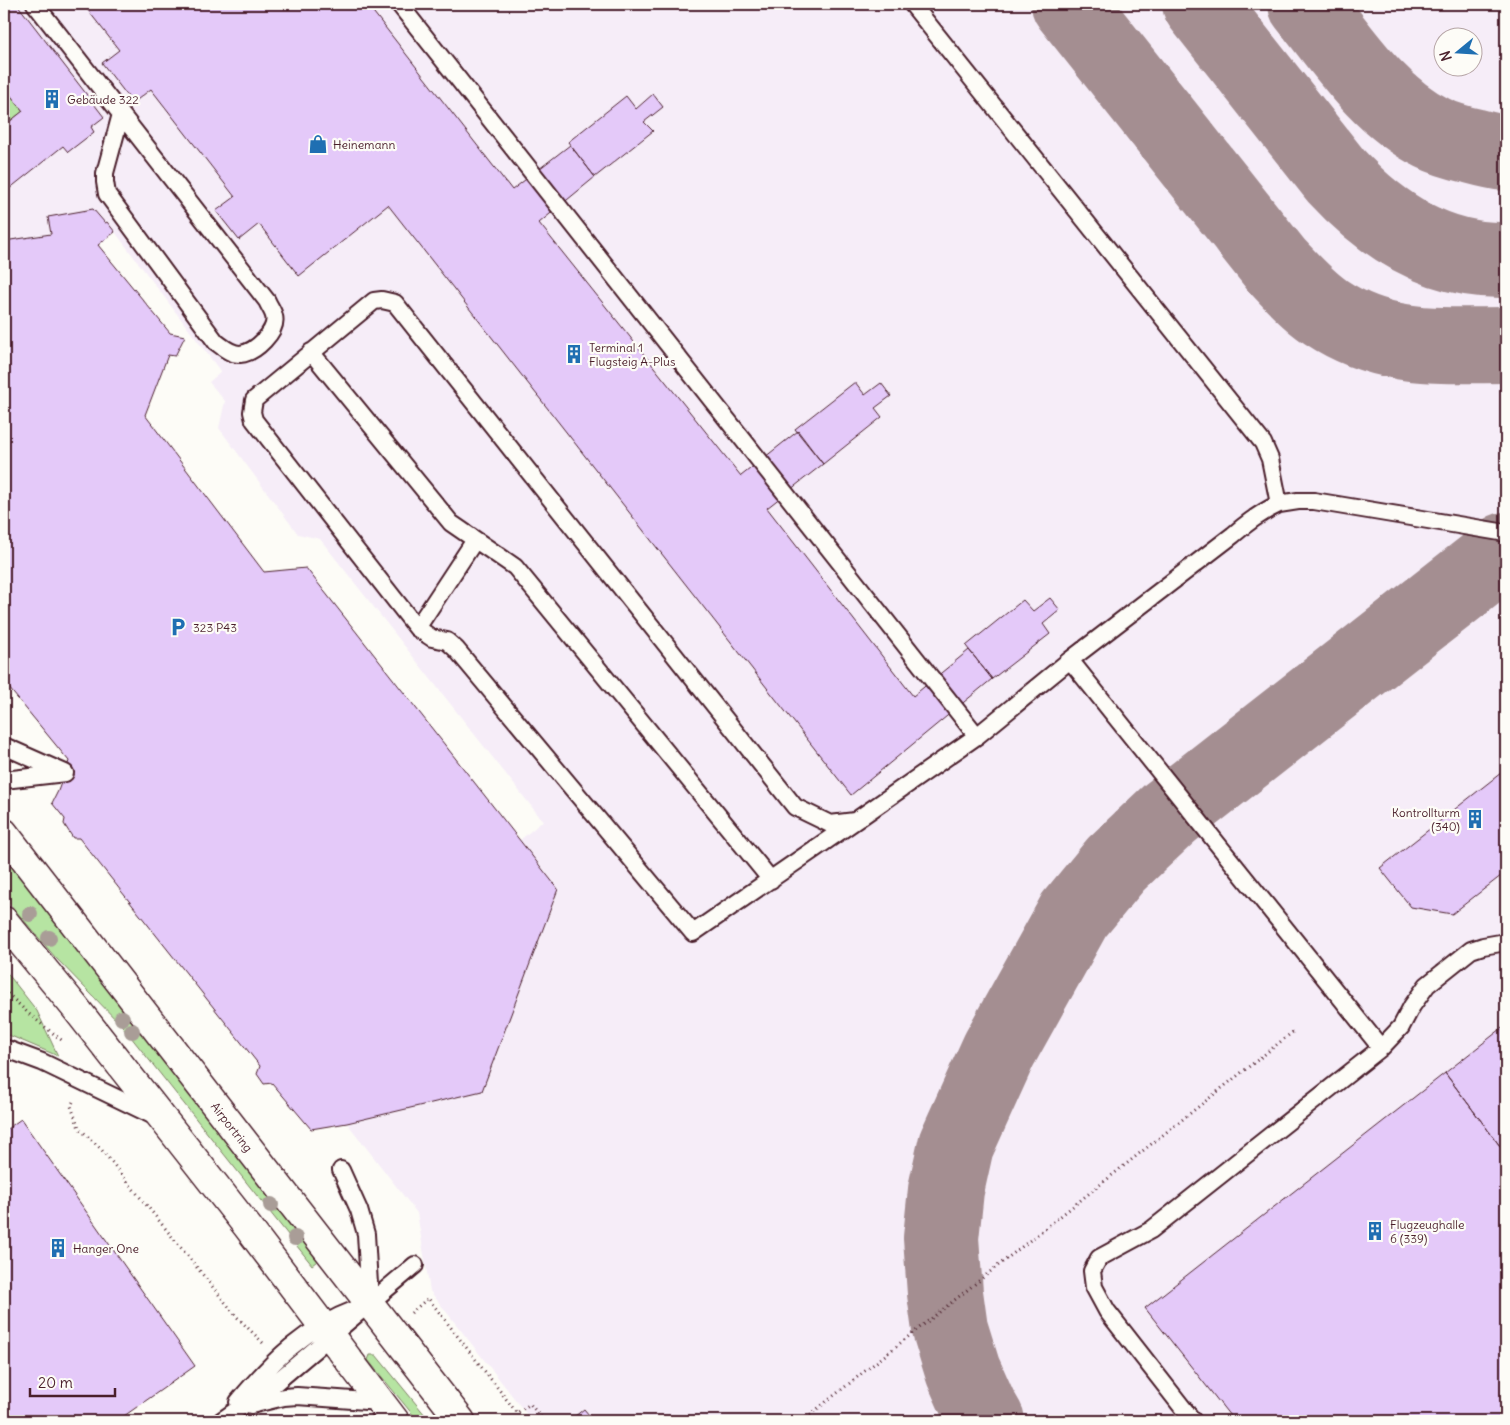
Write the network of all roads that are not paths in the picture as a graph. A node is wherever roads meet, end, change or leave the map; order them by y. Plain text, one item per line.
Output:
1 (35, 4) edge
2 (399, 4) edge
3 (912, 4) edge
4 (121, 114) junction
5 (311, 352) junction
6 (1278, 504) junction
7 (1506, 533) edge
8 (475, 540) junction
9 (417, 628) junction
10 (1070, 660) junction
11 (977, 736) junction
12 (4, 746) edge
13 (4, 780) edge
14 (855, 821) junction
15 (4, 833) edge
16 (771, 880) junction
17 (4, 921) edge
18 (1506, 942) edge
19 (4, 1048) edge
20 (1382, 1048) junction
21 (165, 1122) junction
22 (341, 1170) dead end
23 (415, 1265) dead end
24 (370, 1304) junction
25 (326, 1330) junction
26 (239, 1408) junction
27 (388, 1412) edge
28 (222, 1421) edge
29 (461, 1421) edge
30 (1193, 1421) edge

1 - 4 lane
2 - 11 lane
3 - 6 lane
4 - 4 lane
5 - 8 lane
5 - 9 lane
5 - 14 lane
6 - 7 lane
6 - 10 lane
8 - 9 lane
8 - 16 lane
9 - 16 lane
10 - 11 lane
10 - 20 lane
11 - 14 lane
12 - 13 lane
14 - 16 lane
15 - 24 street, Airportring
17 - 21 street
18 - 20 lane
19 - 21 lane
20 - 30 lane
21 - 25 street
22 - 24 lane
23 - 24 lane
24 - 25 lane
24 - 29 street, Airportring
25 - 26 lane
25 - 27 street
25 - 28 lane
26 - 27 lane
26 - 28 lane

